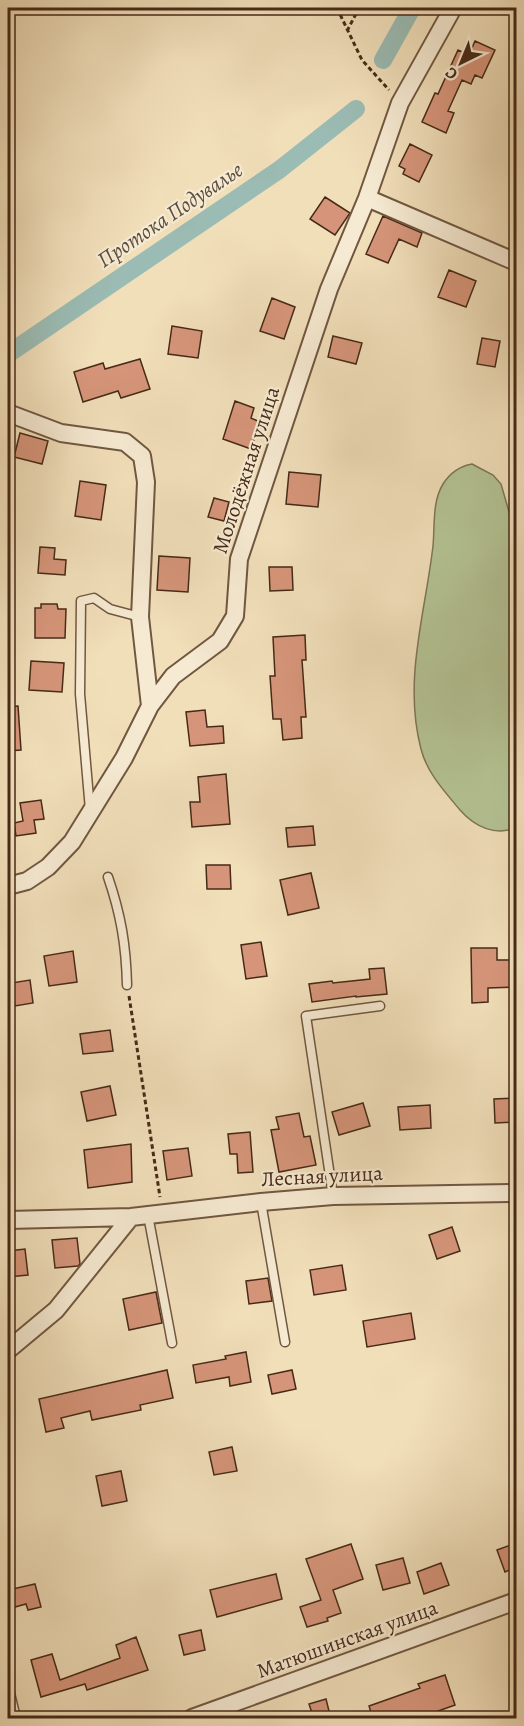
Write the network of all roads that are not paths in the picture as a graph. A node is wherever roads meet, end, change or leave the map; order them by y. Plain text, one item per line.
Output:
1 (453, 8) edge
2 (368, 198) junction
3 (516, 262) edge
4 (8, 413) edge
5 (140, 617) junction
6 (150, 706) junction
7 (91, 812) junction
8 (108, 877) dead end
9 (8, 886) edge
10 (127, 985) road end
11 (380, 1006) dead end
12 (516, 1193) edge
13 (333, 1196) junction
14 (261, 1202) junction
15 (155, 1214) junction
16 (131, 1217) junction
17 (8, 1220) edge
18 (285, 1342) dead end
19 (172, 1343) dead end
20 (8, 1350) edge
21 (516, 1601) edge
22 (8, 1685) edge
23 (16, 1719) edge
24 (192, 1719) edge

1 - 2 street, Молодёжная улица
2 - 3 street
2 - 6 street, Молодёжная улица
4 - 5 street
5 - 6 street
5 - 7 lane
6 - 7 street, Молодёжная улица
7 - 9 street, Молодёжная улица
8 - 10 lane
11 - 13 lane
12 - 13 street, Лесная улица
13 - 14 street, Лесная улица
14 - 15 street, Лесная улица
14 - 18 lane
15 - 16 street, Лесная улица
15 - 19 lane
16 - 17 street, Лесная улица
16 - 20 street
21 - 24 street, Матюшинская улица
22 - 23 lane

